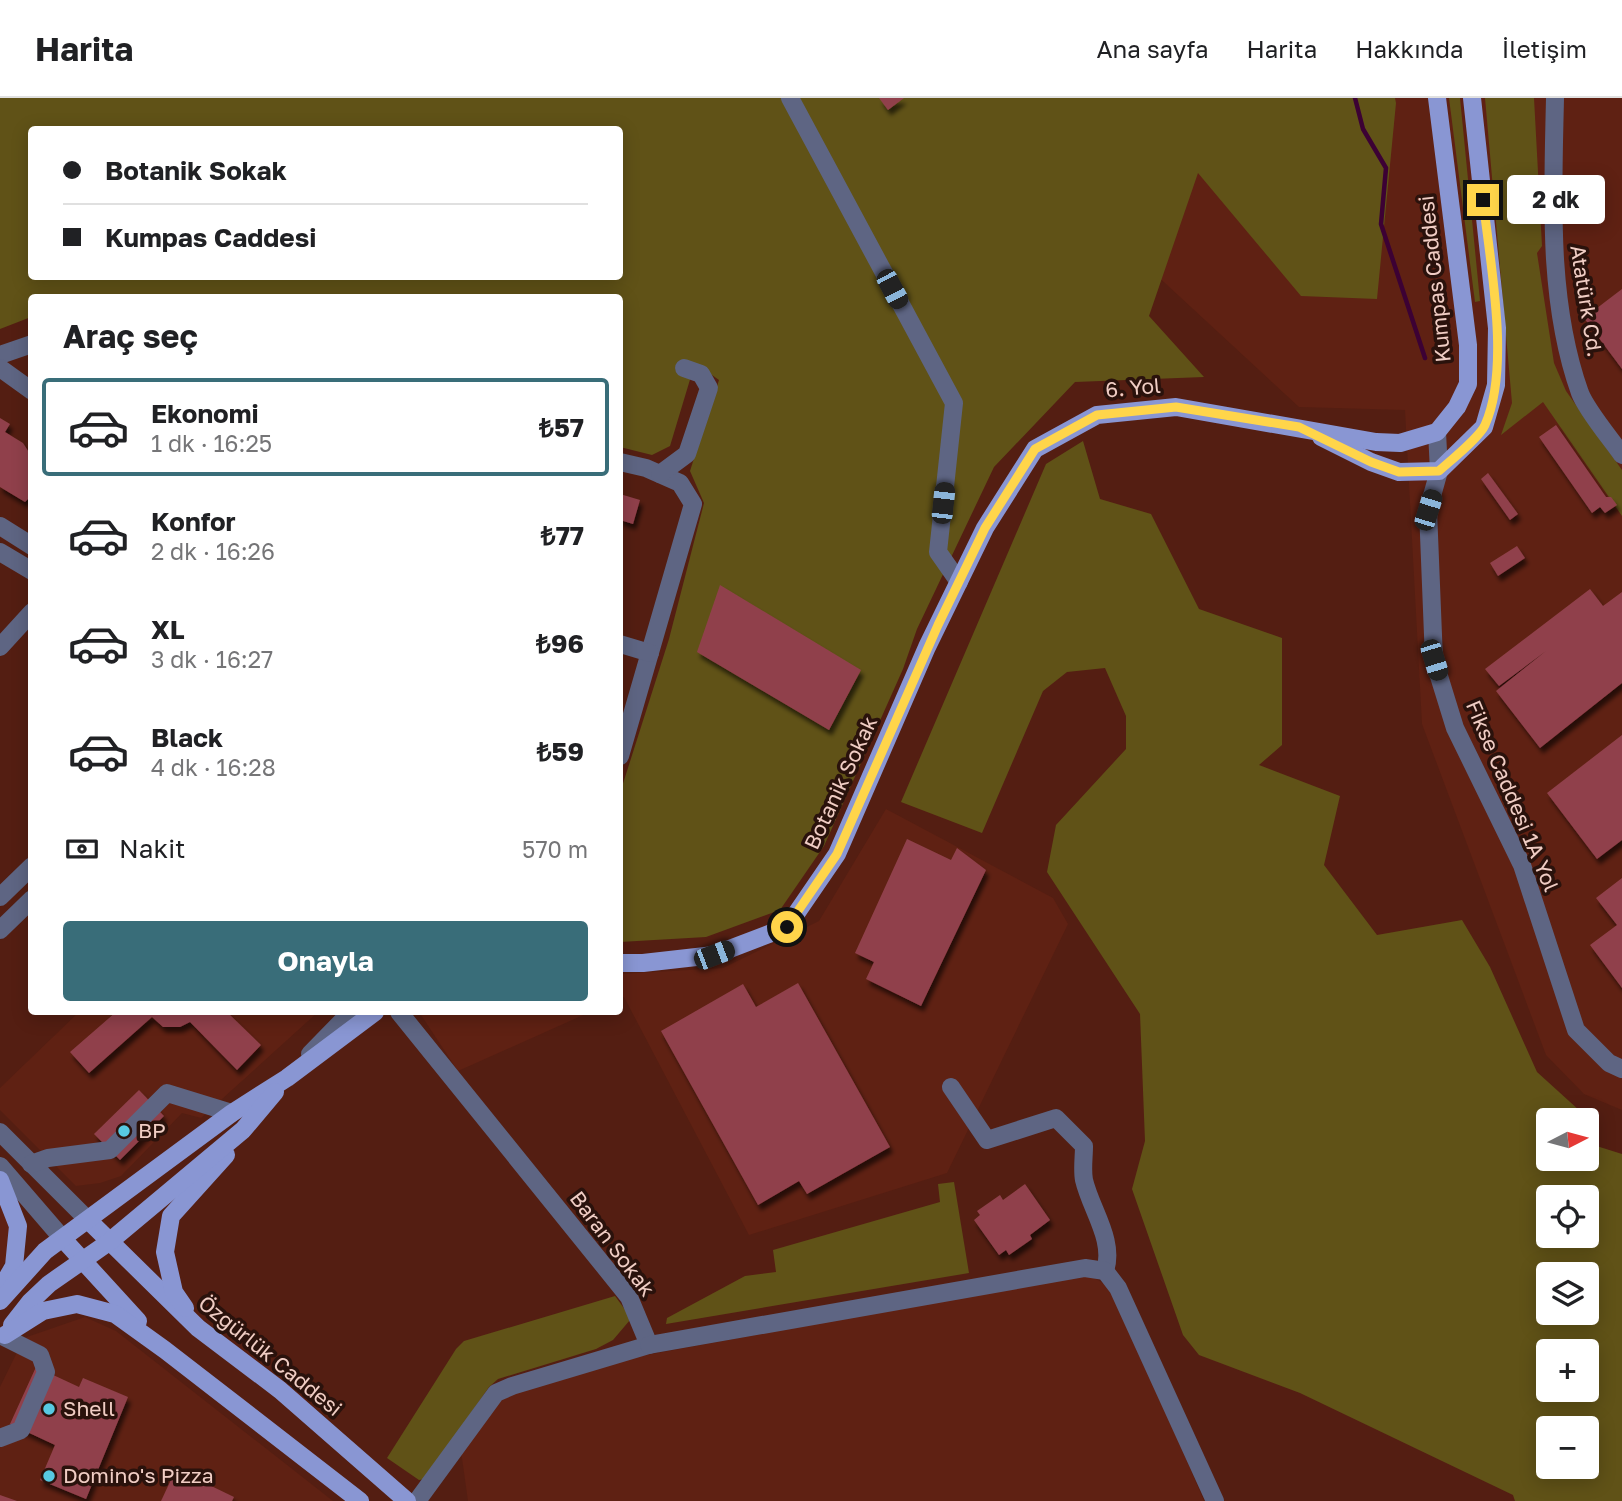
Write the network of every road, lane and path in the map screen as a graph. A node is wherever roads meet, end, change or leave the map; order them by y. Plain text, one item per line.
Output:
1 (790, 98) edge
2 (1437, 98) edge
3 (1472, 98) edge
4 (1555, 98) edge
5 (28, 345) edge
6 (0, 355) edge
7 (0, 368) edge
8 (684, 369) dead end
9 (28, 388) edge
10 (1299, 427) junction
11 (1437, 432) junction
12 (1622, 455) edge
13 (623, 463) edge
14 (1439, 471) junction
15 (660, 474) junction
16 (0, 526) edge
17 (28, 544) edge
18 (0, 552) edge
19 (28, 569) edge
20 (959, 582) junction
21 (28, 616) edge
22 (623, 645) edge
23 (0, 647) edge
24 (927, 647) joint
25 (650, 653) junction
26 (623, 745) edge
27 (28, 870) edge
28 (0, 897) edge
29 (28, 903) edge
30 (0, 930) edge
31 (623, 962) edge
32 (348, 1015) edge
33 (371, 1015) edge
34 (401, 1015) edge
35 (1622, 1069) edge
36 (287, 1078) junction
37 (951, 1087) dead end
38 (232, 1113) junction
39 (243, 1130) junction
40 (0, 1132) edge
41 (31, 1164) junction
42 (0, 1166) edge
43 (0, 1180) edge
44 (88, 1220) junction
45 (63, 1239) junction
46 (109, 1242) junction
47 (82, 1261) junction
48 (1105, 1271) junction
49 (0, 1290) edge
50 (0, 1301) edge
51 (198, 1328) junction
52 (3, 1339) edge
53 (649, 1345) junction
54 (165, 1350) junction
55 (0, 1438) edge
56 (360, 1501) edge
57 (407, 1501) edge
58 (417, 1501) edge
59 (1216, 1501) edge

1 - 20 street
2 - 11 main road, Kumpas Caddesi
3 - 14 main road
4 - 12 street, Atatürk Cd.
5 - 6 street
7 - 9 street
8 - 15 street
10 - 11 main road
10 - 14 main road
10 - 20 main road, 6. Yol
11 - 14 street, Fikse Caddesi 1A Yol
13 - 15 street
14 - 35 street, Fikse Caddesi 1A Yol
15 - 25 street
16 - 17 street
18 - 19 street
20 - 24 main road, 6. Yol
21 - 23 street
22 - 25 street
24 - 31 main road, Botanik Sokak
25 - 26 street
27 - 28 street
29 - 30 street
32 - 36 street
33 - 36 main road
34 - 53 street, Baran Sokak
36 - 38 main road
36 - 39 main road
37 - 48 street
38 - 41 street
38 - 44 main road
39 - 46 main road
39 - 51 main road
40 - 41 street
41 - 44 street
42 - 45 street
43 - 49 main road
44 - 45 main road
44 - 46 main road, Özgürlük Caddesi
45 - 47 main road
45 - 50 main road
46 - 47 main road
46 - 51 main road, Özgürlük Caddesi
47 - 52 main road
47 - 54 main road
48 - 53 street
48 - 59 street
51 - 57 main road, Özgürlük Caddesi
52 - 54 main road
52 - 55 street
53 - 58 street
54 - 56 main road

